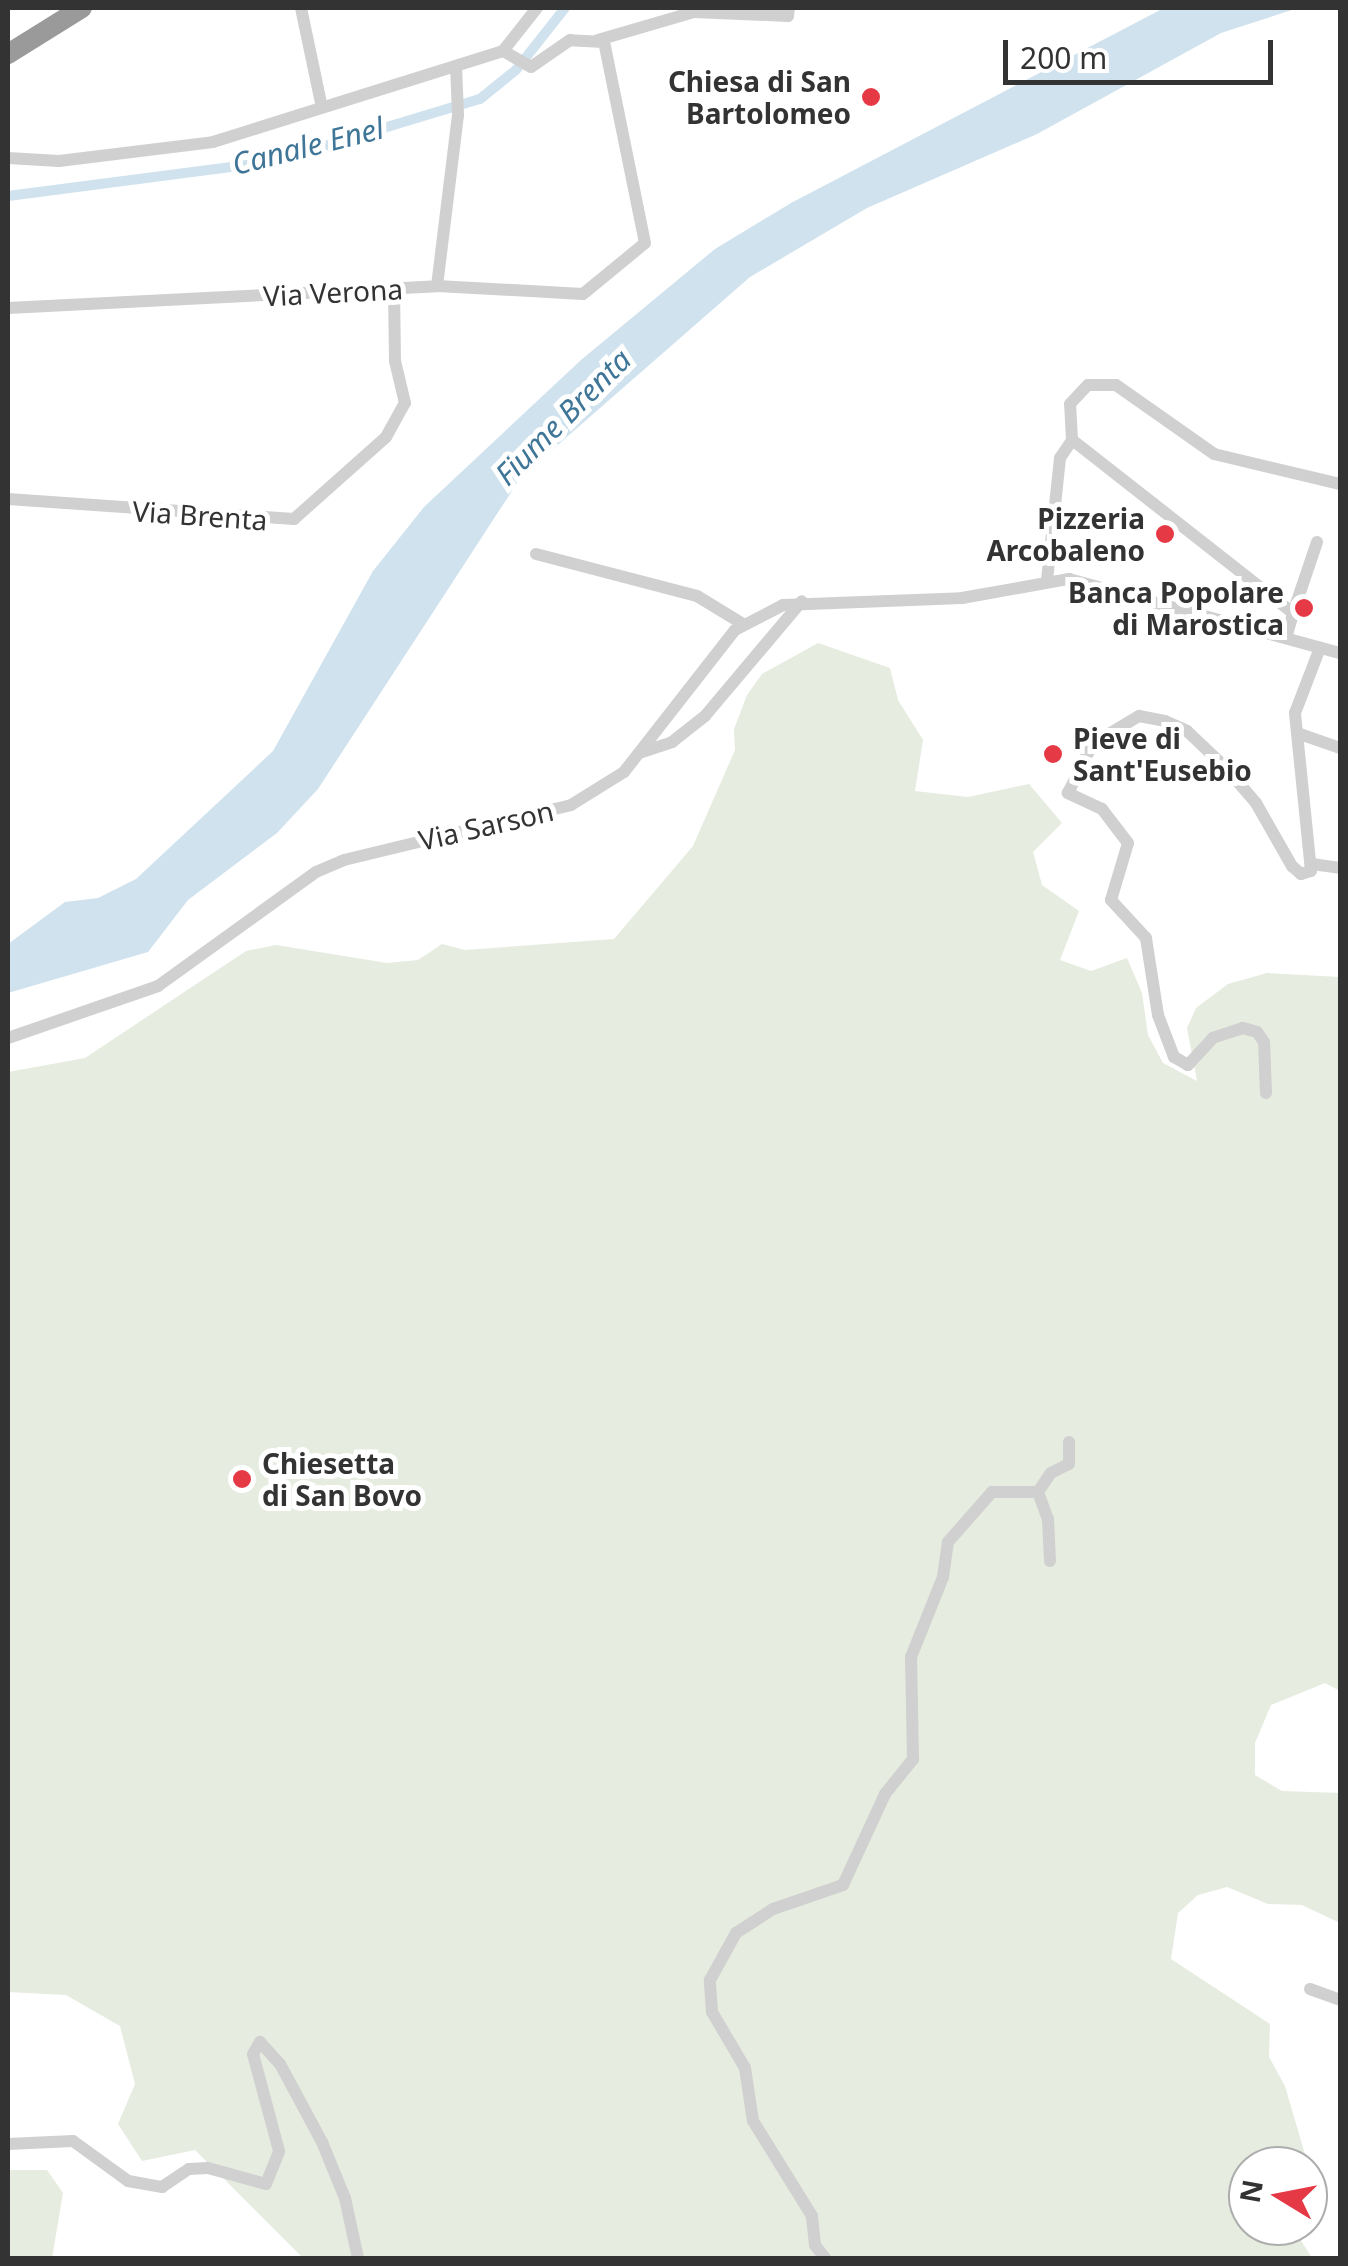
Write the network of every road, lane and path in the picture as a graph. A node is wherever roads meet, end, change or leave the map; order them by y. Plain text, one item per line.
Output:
1 (82, 8) edge
2 (301, 8) edge
3 (537, 8) edge
4 (789, 8) edge
5 (598, 40) junction
6 (8, 54) edge
7 (509, 54) junction
8 (456, 66) junction
9 (321, 103) junction
10 (8, 158) edge
11 (438, 286) junction
12 (394, 289) junction
13 (8, 308) edge
14 (1072, 440) junction
15 (1340, 484) edge
16 (8, 499) edge
17 (1317, 542) dead end
18 (536, 554) dead end
19 (1047, 580) junction
20 (802, 601) junction
21 (1293, 613) junction
22 (743, 624) junction
23 (1286, 638) junction
24 (1320, 648) junction
25 (1340, 653) edge
26 (1298, 733) junction
27 (1340, 748) edge
28 (642, 752) junction
29 (1312, 864) junction
30 (1340, 868) edge
31 (8, 1038) edge
32 (1266, 1094) dead end
33 (1069, 1442) dead end
34 (1038, 1492) junction
35 (1050, 1562) dead end
36 (1310, 1989) dead end
37 (1340, 2000) edge
38 (8, 2144) edge
39 (358, 2258) edge
40 (825, 2258) edge

1 - 6 highway
2 - 9 street
3 - 7 street
4 - 5 street
5 - 7 street
5 - 11 street
7 - 8 street
8 - 9 street
8 - 11 street, Via Verona
9 - 10 street
11 - 12 street, Via Verona
12 - 13 street, Via Verona
12 - 16 street, Via Brenta
14 - 15 street
14 - 19 street
14 - 21 street
17 - 21 street
18 - 22 street
19 - 20 street
19 - 23 street
20 - 22 street
20 - 28 street
21 - 23 street
22 - 28 street, Via Sarson
23 - 24 street
24 - 25 street
24 - 26 street
26 - 27 street
26 - 29 street
28 - 31 street, Via Sarson
29 - 30 street
29 - 32 street
33 - 34 street
34 - 35 street
34 - 40 street
36 - 37 street
38 - 39 street

